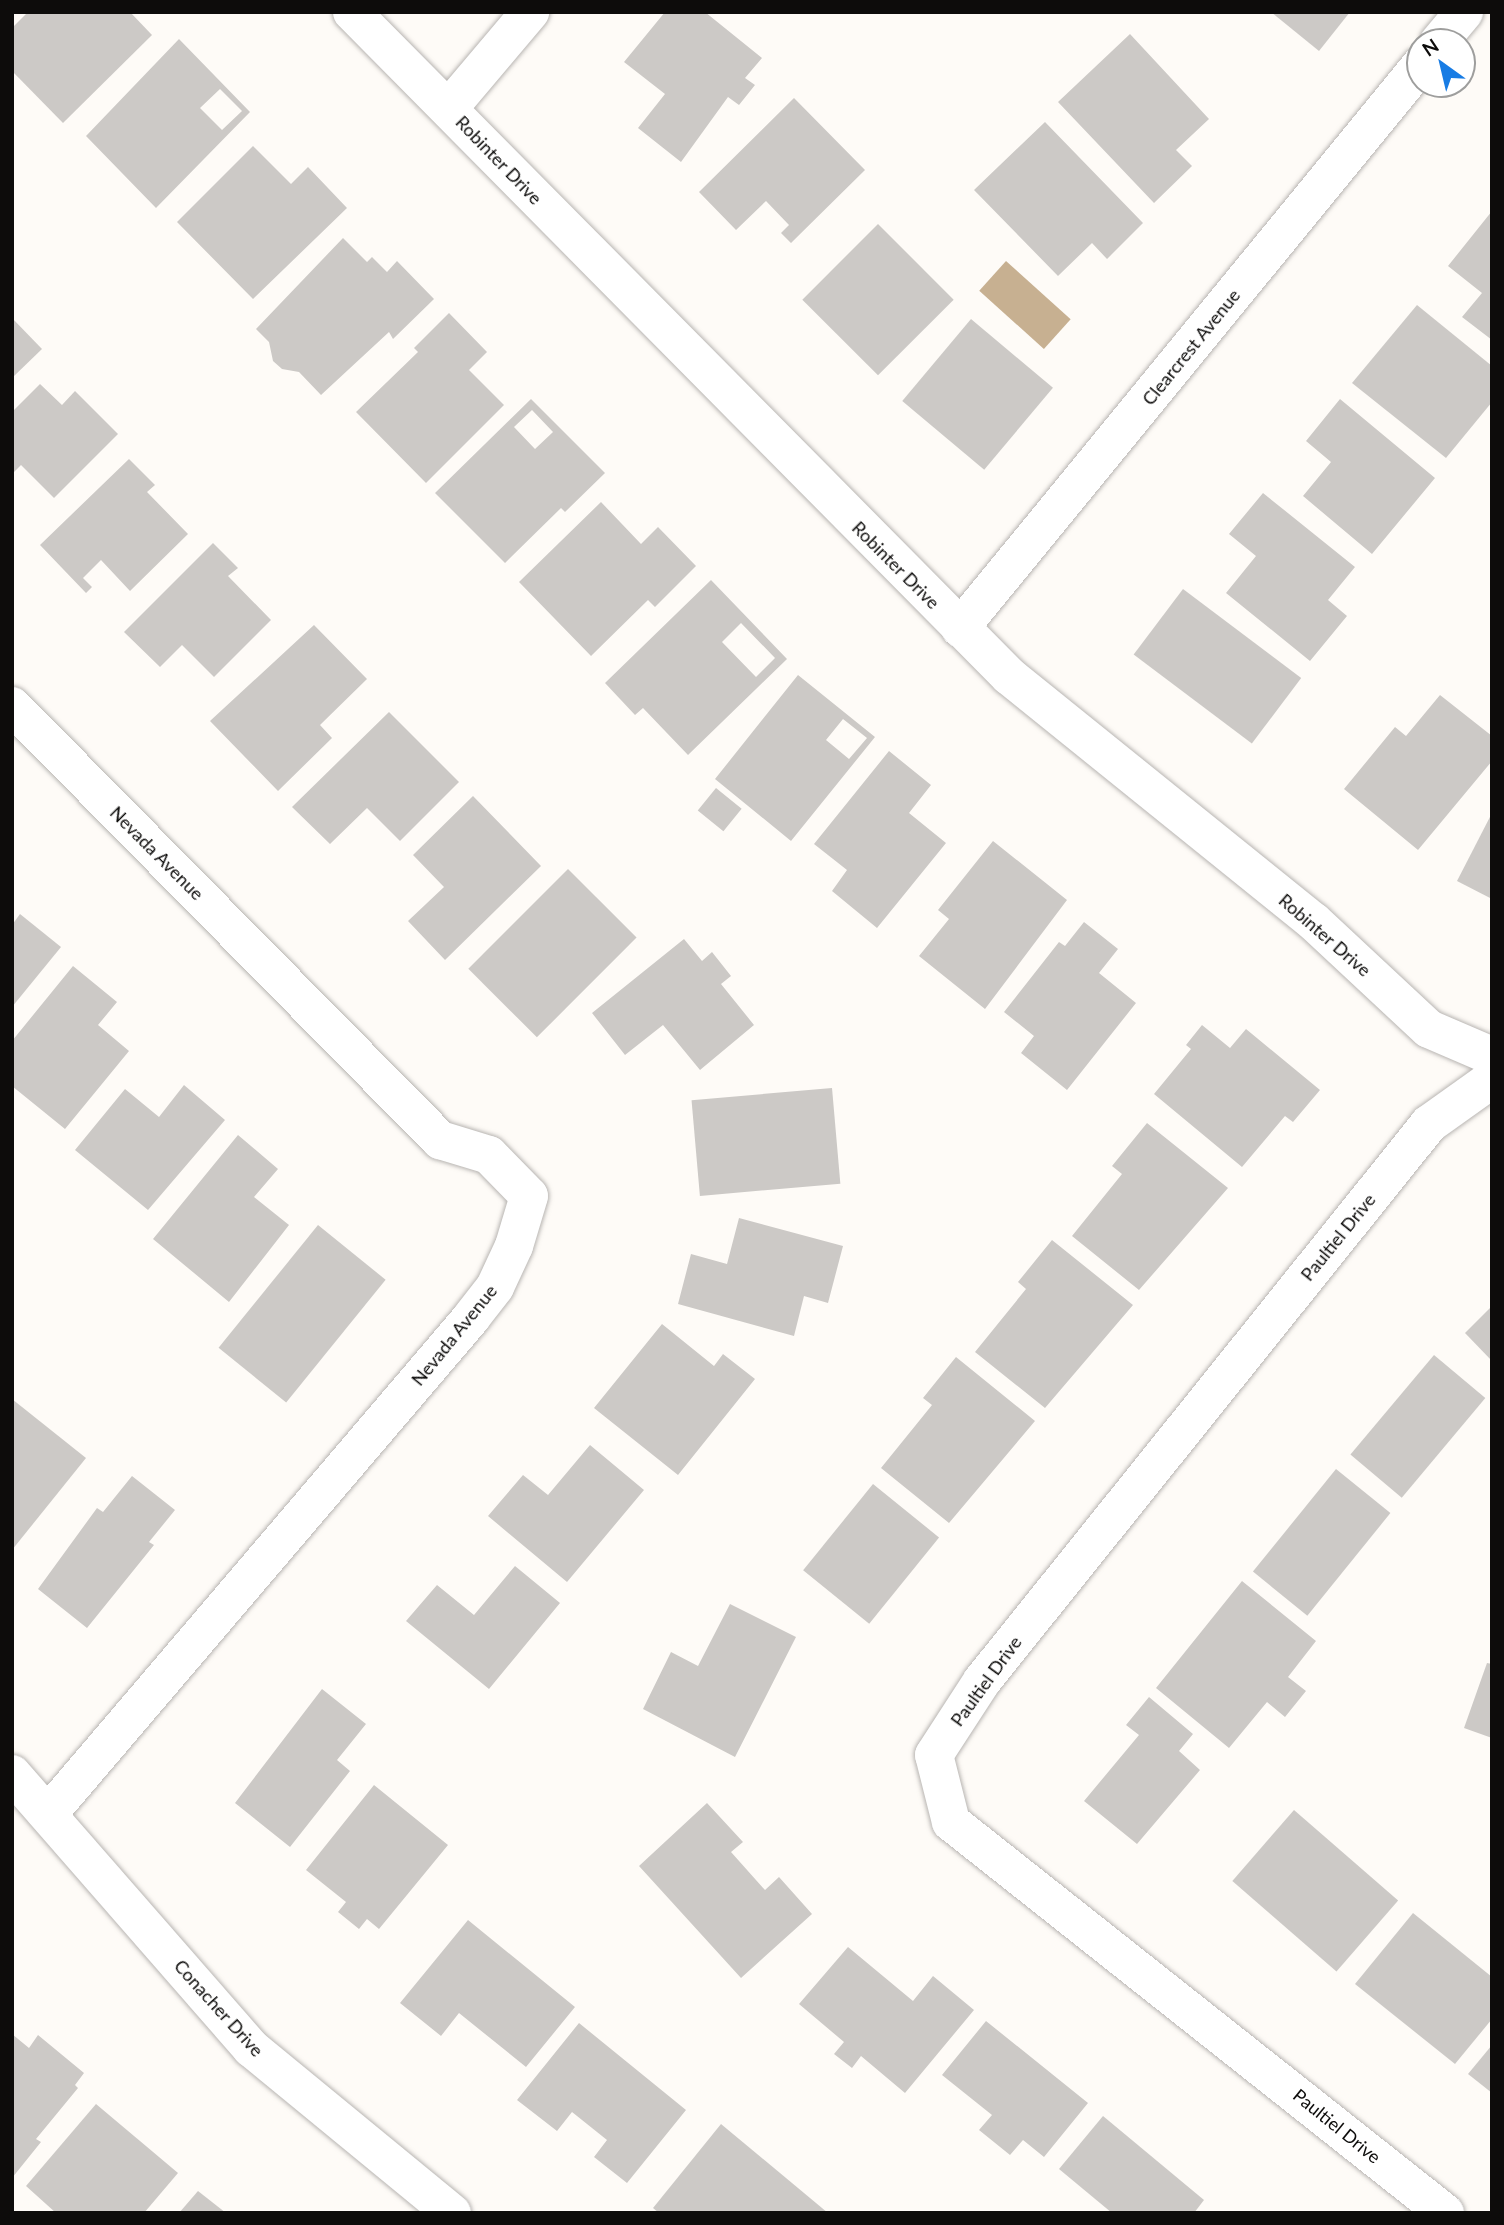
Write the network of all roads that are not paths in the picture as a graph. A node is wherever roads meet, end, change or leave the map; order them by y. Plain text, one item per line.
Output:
1 (352, 12) edge
2 (530, 12) edge
3 (1464, 12) edge
4 (1451, 28) edge
5 (1406, 83) edge
6 (449, 108) junction
7 (960, 628) junction
8 (12, 706) edge
9 (1492, 1056) edge
10 (1492, 1079) edge
11 (12, 1774) edge
12 (49, 1813) junction
13 (452, 2213) edge
14 (1445, 2213) edge

1 - 6 street, Robinter Drive
2 - 6 street
3 - 4 street
5 - 7 street, Clearcrest Avenue
6 - 7 street, Robinter Drive
7 - 9 street, Robinter Drive
8 - 12 street, Nevada Avenue
10 - 14 street, Paultiel Drive
11 - 12 street, Conacher Drive
12 - 13 street, Conacher Drive

